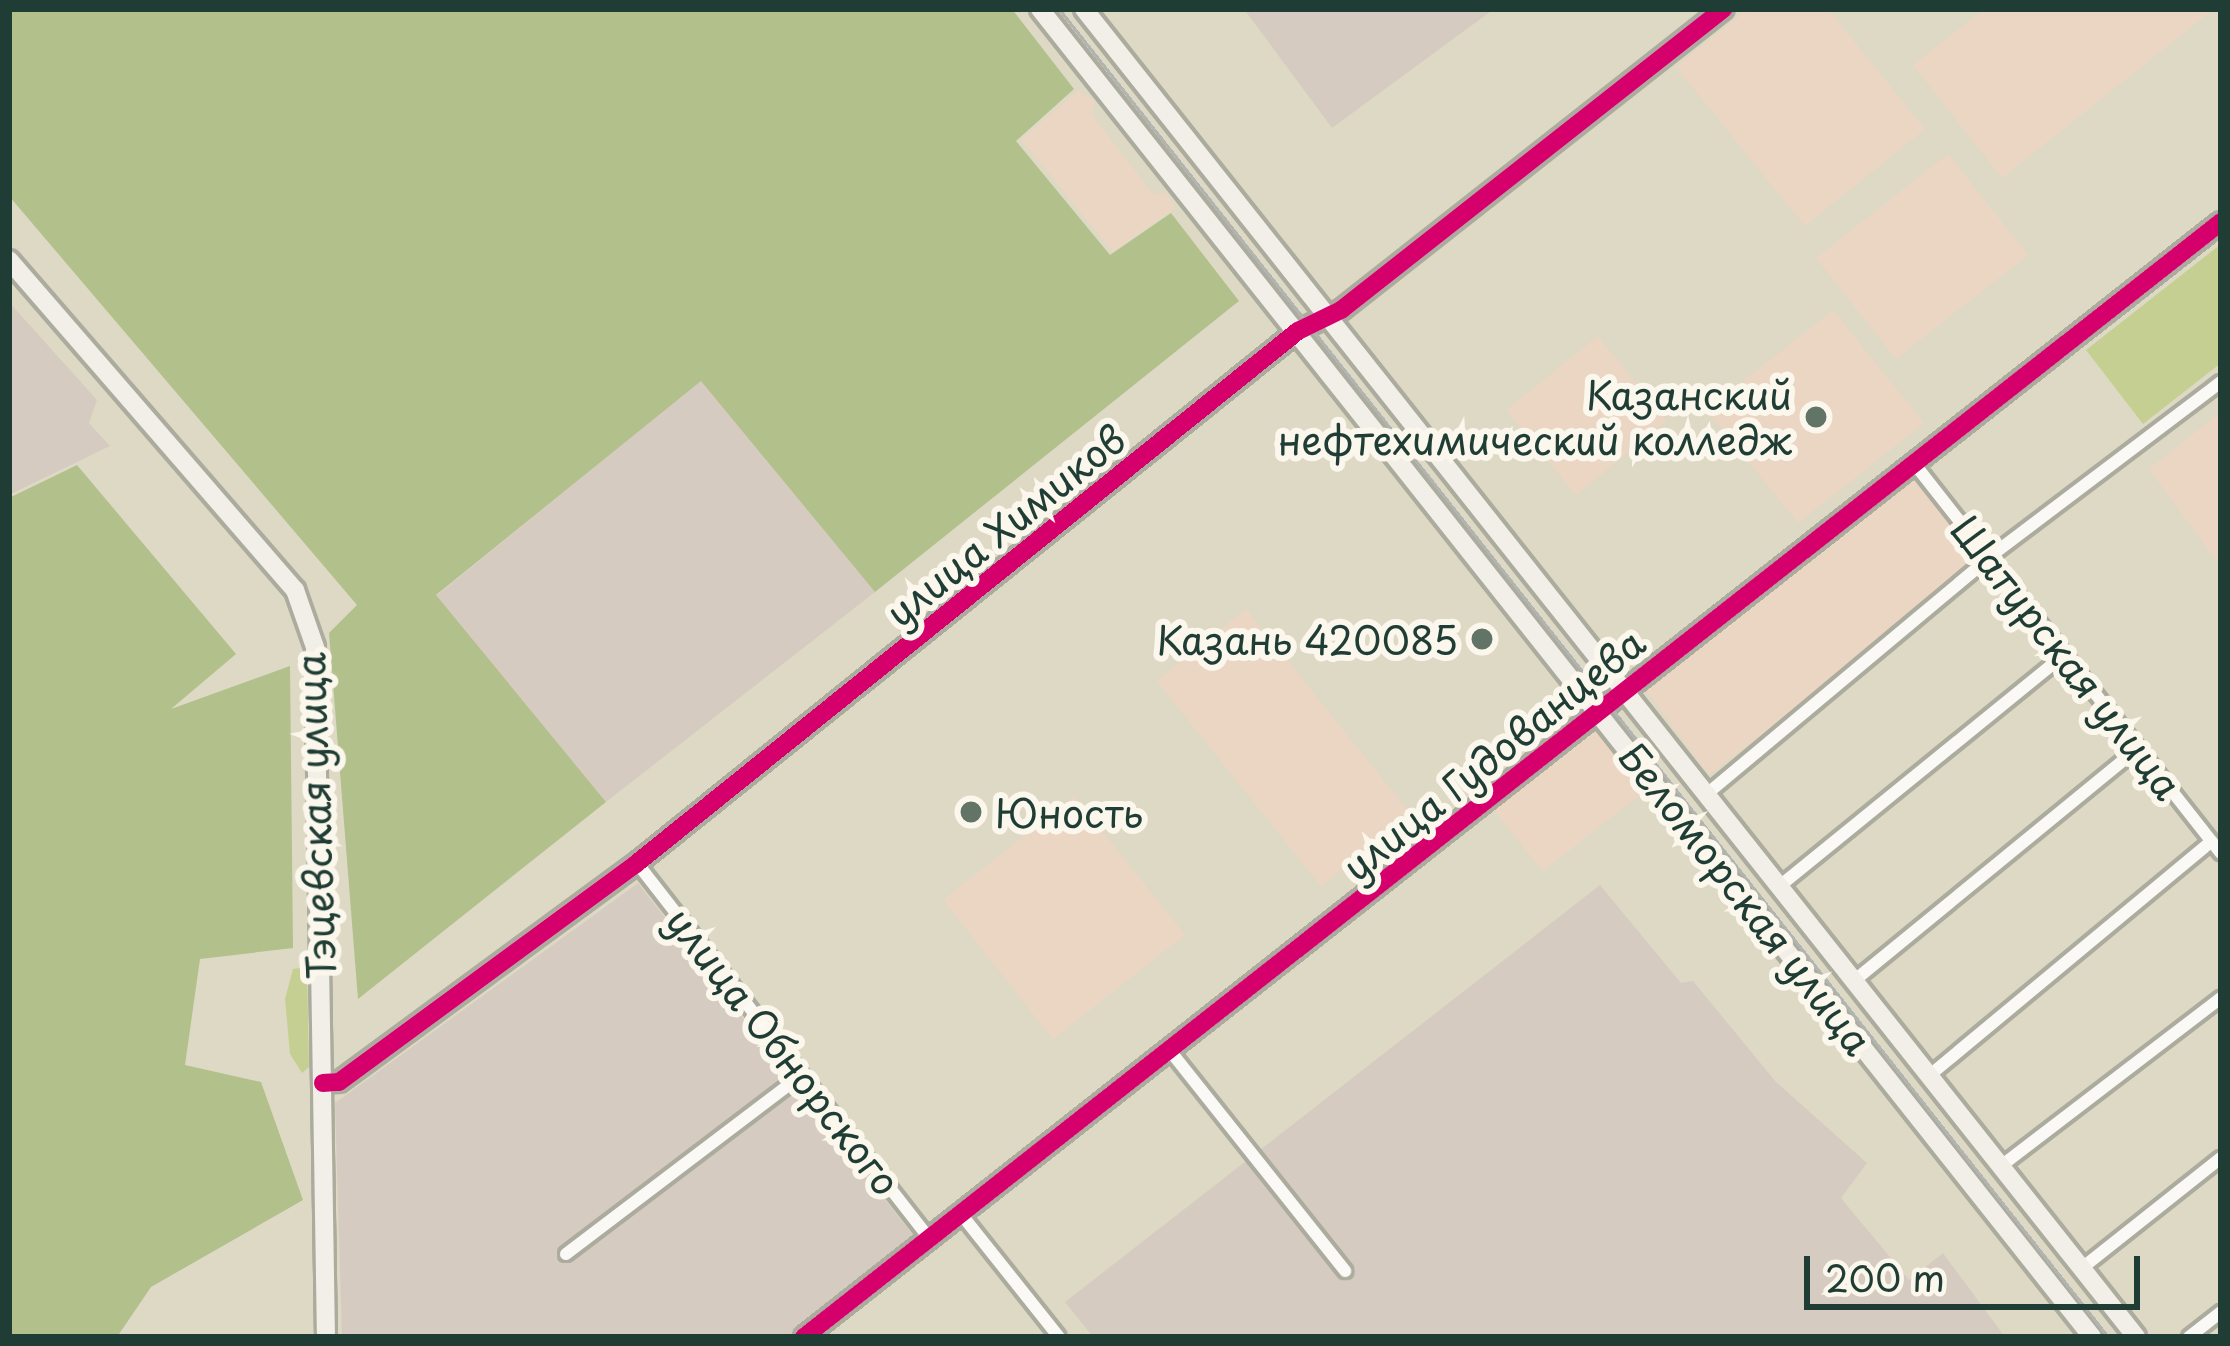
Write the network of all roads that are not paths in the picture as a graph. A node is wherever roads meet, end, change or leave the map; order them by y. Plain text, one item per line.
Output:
1 (1040, 9) edge
2 (1084, 9) edge
3 (1724, 9) edge
4 (2221, 222) edge
5 (9, 260) edge
6 (1330, 317) junction
7 (1298, 331) junction
8 (2221, 382) edge
9 (1913, 462) junction
10 (1992, 562) junction
11 (2065, 654) junction
12 (1628, 691) junction
13 (1599, 711) junction
14 (2138, 748) junction
15 (1708, 793) junction
16 (2216, 847) edge
17 (638, 863) junction
18 (1780, 885) junction
19 (1855, 980) junction
20 (2221, 998) edge
21 (1171, 1052) junction
22 (802, 1075) junction
23 (1930, 1076) junction
24 (323, 1083) junction
25 (1952, 1103) junction
26 (1924, 1124) junction
27 (2221, 1158) edge
28 (2001, 1166) junction
29 (962, 1214) junction
30 (930, 1239) junction
31 (566, 1254) dead end
32 (2082, 1268) junction
33 (1345, 1271) dead end
34 (2221, 1312) edge
35 (326, 1337) edge
36 (804, 1337) edge
37 (1059, 1337) edge
38 (2092, 1337) edge
39 (2136, 1337) edge
40 (2189, 1337) edge

1 - 7 main road, Беломорская улица
2 - 6 main road, Беломорская улица
3 - 6 main road, улица Химиков
4 - 9 main road, улица Гудованцева
5 - 24 main road, Тэцевская улица
6 - 7 main road, улица Химиков
6 - 12 main road, Беломорская улица
7 - 13 main road, Беломорская улица
7 - 17 main road, улица Химиков
8 - 10 street
9 - 10 street, Шатурская улица
9 - 12 main road, улица Гудованцева
10 - 11 street, Шатурская улица
10 - 15 street
11 - 14 street, Шатурская улица
11 - 18 street
12 - 13 main road, улица Гудованцева
12 - 15 main road, Беломорская улица
13 - 21 main road, улица Гудованцева
13 - 26 main road, Беломорская улица
14 - 16 street, Шатурская улица
14 - 19 street
15 - 18 main road, Беломорская улица
16 - 23 street
17 - 22 street, улица Обнорского
17 - 24 main road, улица Химиков
18 - 19 main road, Беломорская улица
19 - 23 main road, Беломорская улица
20 - 28 street
21 - 29 main road, улица Гудованцева
21 - 33 street
22 - 30 street, улица Обнорского
22 - 31 street
23 - 25 main road, Беломорская улица
24 - 35 main road, Тэцевская улица
25 - 26 main road
25 - 28 main road, Беломорская улица
26 - 38 main road, Беломорская улица
27 - 32 street
28 - 32 main road, Беломорская улица
29 - 30 main road, улица Гудованцева
29 - 37 street
30 - 36 main road, улица Гудованцева
32 - 39 main road, Беломорская улица
34 - 40 street

